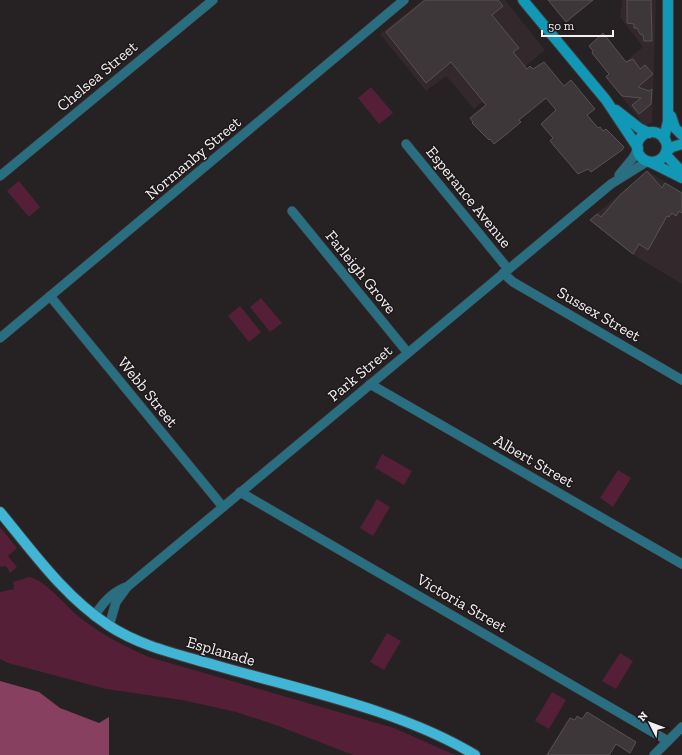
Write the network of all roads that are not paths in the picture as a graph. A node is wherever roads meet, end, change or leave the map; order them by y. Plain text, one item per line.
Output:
1 (213, 0) edge
2 (404, 0) edge
3 (523, 0) edge
4 (668, 0) edge
5 (606, 100) junction
6 (667, 104) junction
7 (651, 133) junction
8 (682, 136) edge
9 (665, 139) junction
10 (406, 144) dead end
11 (682, 144) edge
12 (638, 148) junction
13 (666, 153) junction
14 (649, 161) junction
15 (682, 172) edge
16 (0, 176) edge
17 (682, 178) edge
18 (611, 184) junction
19 (292, 211) dead end
20 (506, 271) junction
21 (50, 296) junction
22 (0, 338) edge
23 (408, 353) junction
24 (682, 380) edge
25 (370, 384) junction
26 (240, 492) junction
27 (223, 507) junction
28 (0, 512) edge
29 (682, 564) edge
30 (127, 587) junction
31 (94, 616) junction
32 (109, 626) junction
33 (682, 727) edge
34 (668, 741) junction
35 (475, 755) edge
36 (654, 755) edge

1 - 16 street, Chelsea Street
2 - 21 street, Normanby Street
3 - 5 main road
4 - 6 main road
5 - 7 main road
5 - 12 main road
6 - 7 main road
6 - 8 main road
6 - 9 main road
7 - 9 main road
7 - 12 main road
8 - 9 main road
9 - 13 main road
10 - 20 street, Esperance Avenue
11 - 13 main road
12 - 14 main road
12 - 18 street, Park Street
13 - 14 main road
13 - 15 main road
14 - 17 main road
14 - 18 street, Park Street
18 - 20 street, Park Street
19 - 23 street, Farleigh Grove
20 - 23 street, Park Street
20 - 24 street, Sussex Street
21 - 22 street, Normanby Street
21 - 27 street, Webb Street
23 - 25 street, Park Street
25 - 26 street, Park Street
25 - 29 street, Albert Street
26 - 27 street, Park Street
26 - 34 street, Victoria Street
27 - 30 street, Park Street
28 - 31 main road, Esplanade
30 - 31 street, Park Street
30 - 32 street, Park Street
31 - 32 main road, Esplanade
32 - 35 main road, Esplanade
33 - 34 street
34 - 36 street

